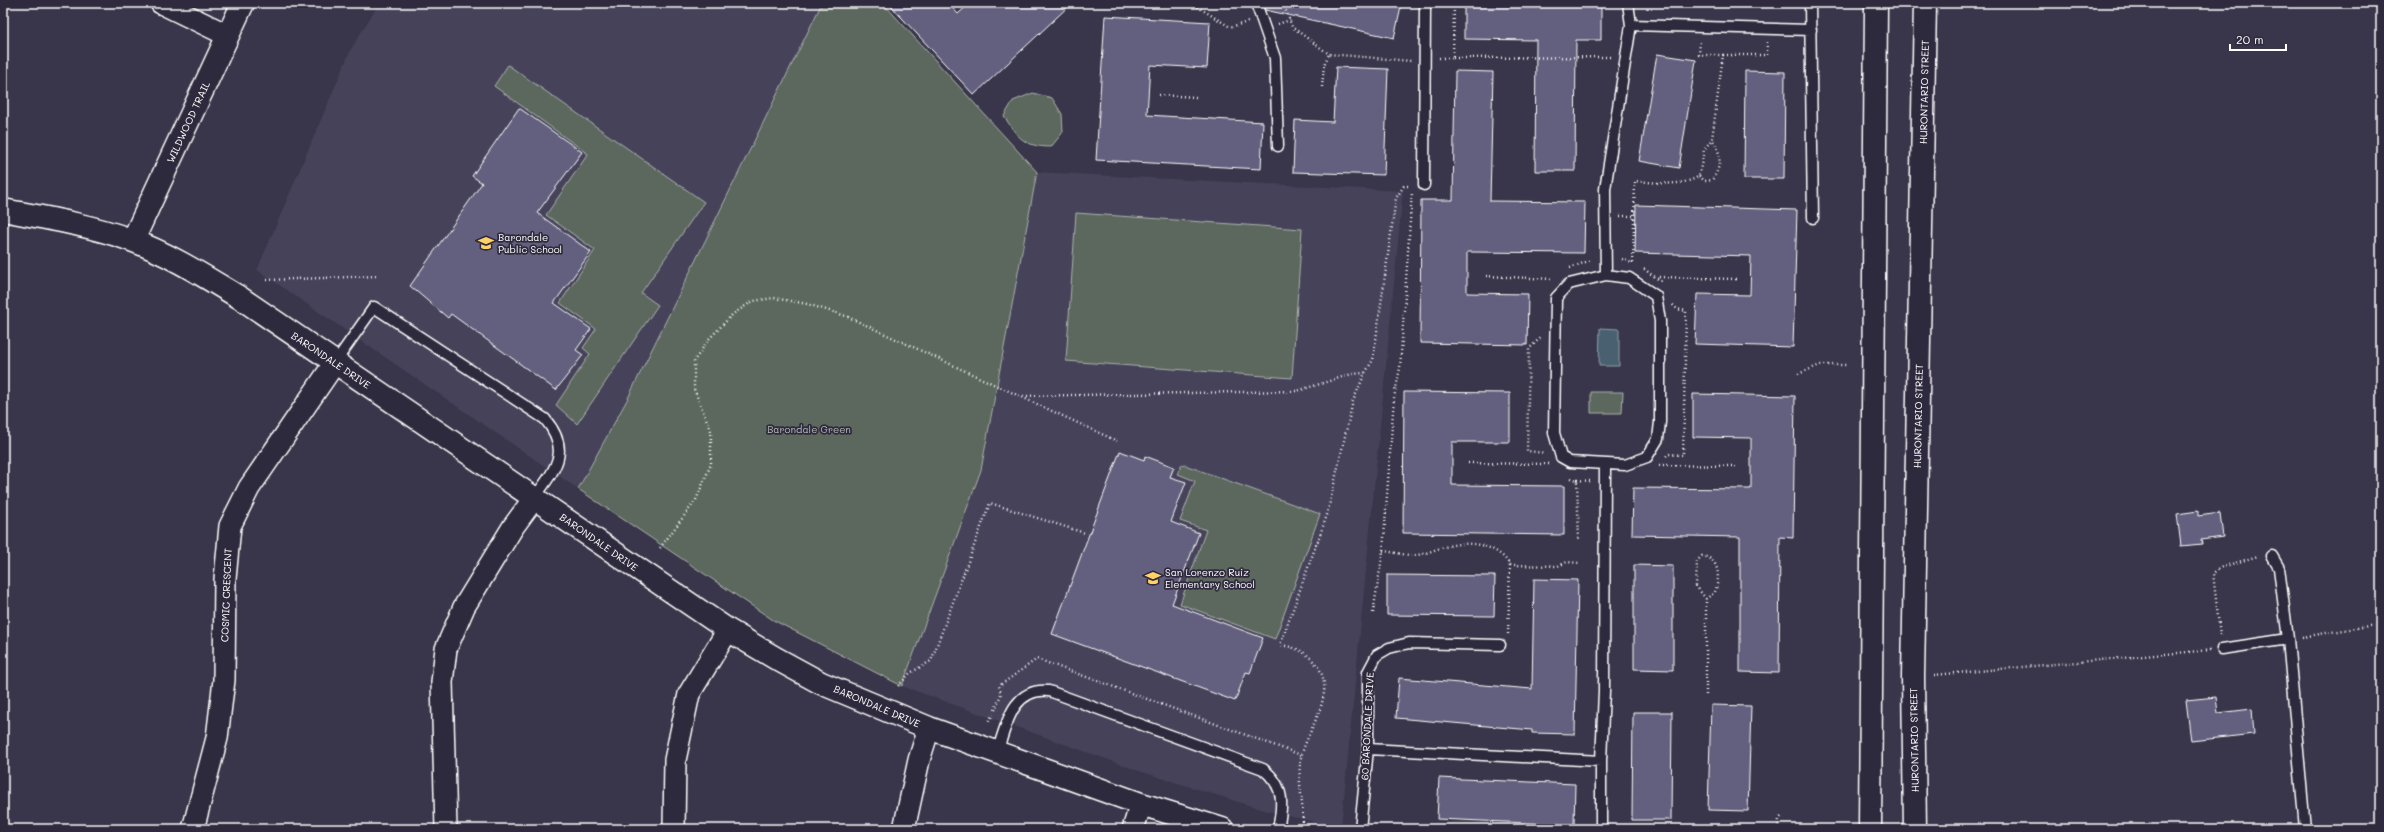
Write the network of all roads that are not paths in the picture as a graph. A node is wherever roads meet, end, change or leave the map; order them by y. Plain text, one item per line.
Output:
1 (160, 3) edge
2 (243, 3) edge
3 (1256, 3) edge
4 (1425, 3) edge
5 (1628, 3) edge
6 (1810, 3) edge
7 (1876, 3) edge
8 (1926, 3) edge
9 (1631, 25) junction
10 (1811, 30) junction
11 (227, 35) junction
12 (1278, 146) dead end
13 (1424, 185) dead end
14 (3, 210) edge
15 (1813, 218) dead end
16 (133, 240) junction
17 (1606, 275) junction
18 (334, 364) junction
19 (1605, 464) junction
20 (535, 497) junction
21 (2272, 556) road end
22 (728, 630) junction
23 (2288, 639) junction
24 (1497, 645) road end
25 (2222, 649) road end
26 (929, 728) junction
27 (1368, 749) junction
28 (998, 753) junction
29 (1601, 761) junction
30 (1141, 804) junction
31 (1601, 828) dead end
32 (193, 829) edge
33 (446, 829) edge
34 (674, 829) edge
35 (904, 829) edge
36 (1133, 829) edge
37 (1222, 829) edge
38 (1278, 829) edge
39 (1360, 829) edge
40 (1870, 829) edge
41 (1915, 829) edge
42 (2305, 829) edge

1 - 11 street
2 - 11 street, WILDWOOD TRAIL
3 - 12 lane
4 - 13 lane
5 - 9 lane
6 - 10 lane
7 - 40 street
8 - 41 street, HURONTARIO STREET
9 - 10 lane
9 - 17 lane
10 - 15 lane
11 - 16 street, WILDWOOD TRAIL
14 - 16 street, BARONDALE DRIVE
16 - 18 street, BARONDALE DRIVE
17 - 19 lane
17 - 19 lane
18 - 20 street, BARONDALE DRIVE
18 - 20 lane
18 - 32 street, COSMIC CRESCENT
19 - 29 lane
20 - 22 street, BARONDALE DRIVE
20 - 33 street
21 - 23 lane
22 - 26 street, BARONDALE DRIVE
22 - 34 street
23 - 25 lane
23 - 42 lane
24 - 27 lane, 60 BARONDALE DRIVE
26 - 28 street, BARONDALE DRIVE
26 - 35 street
27 - 29 lane
27 - 39 lane, 60 BARONDALE DRIVE
28 - 30 street, BARONDALE DRIVE
28 - 38 lane
29 - 31 lane
30 - 36 street
30 - 37 street, BARONDALE DRIVE

